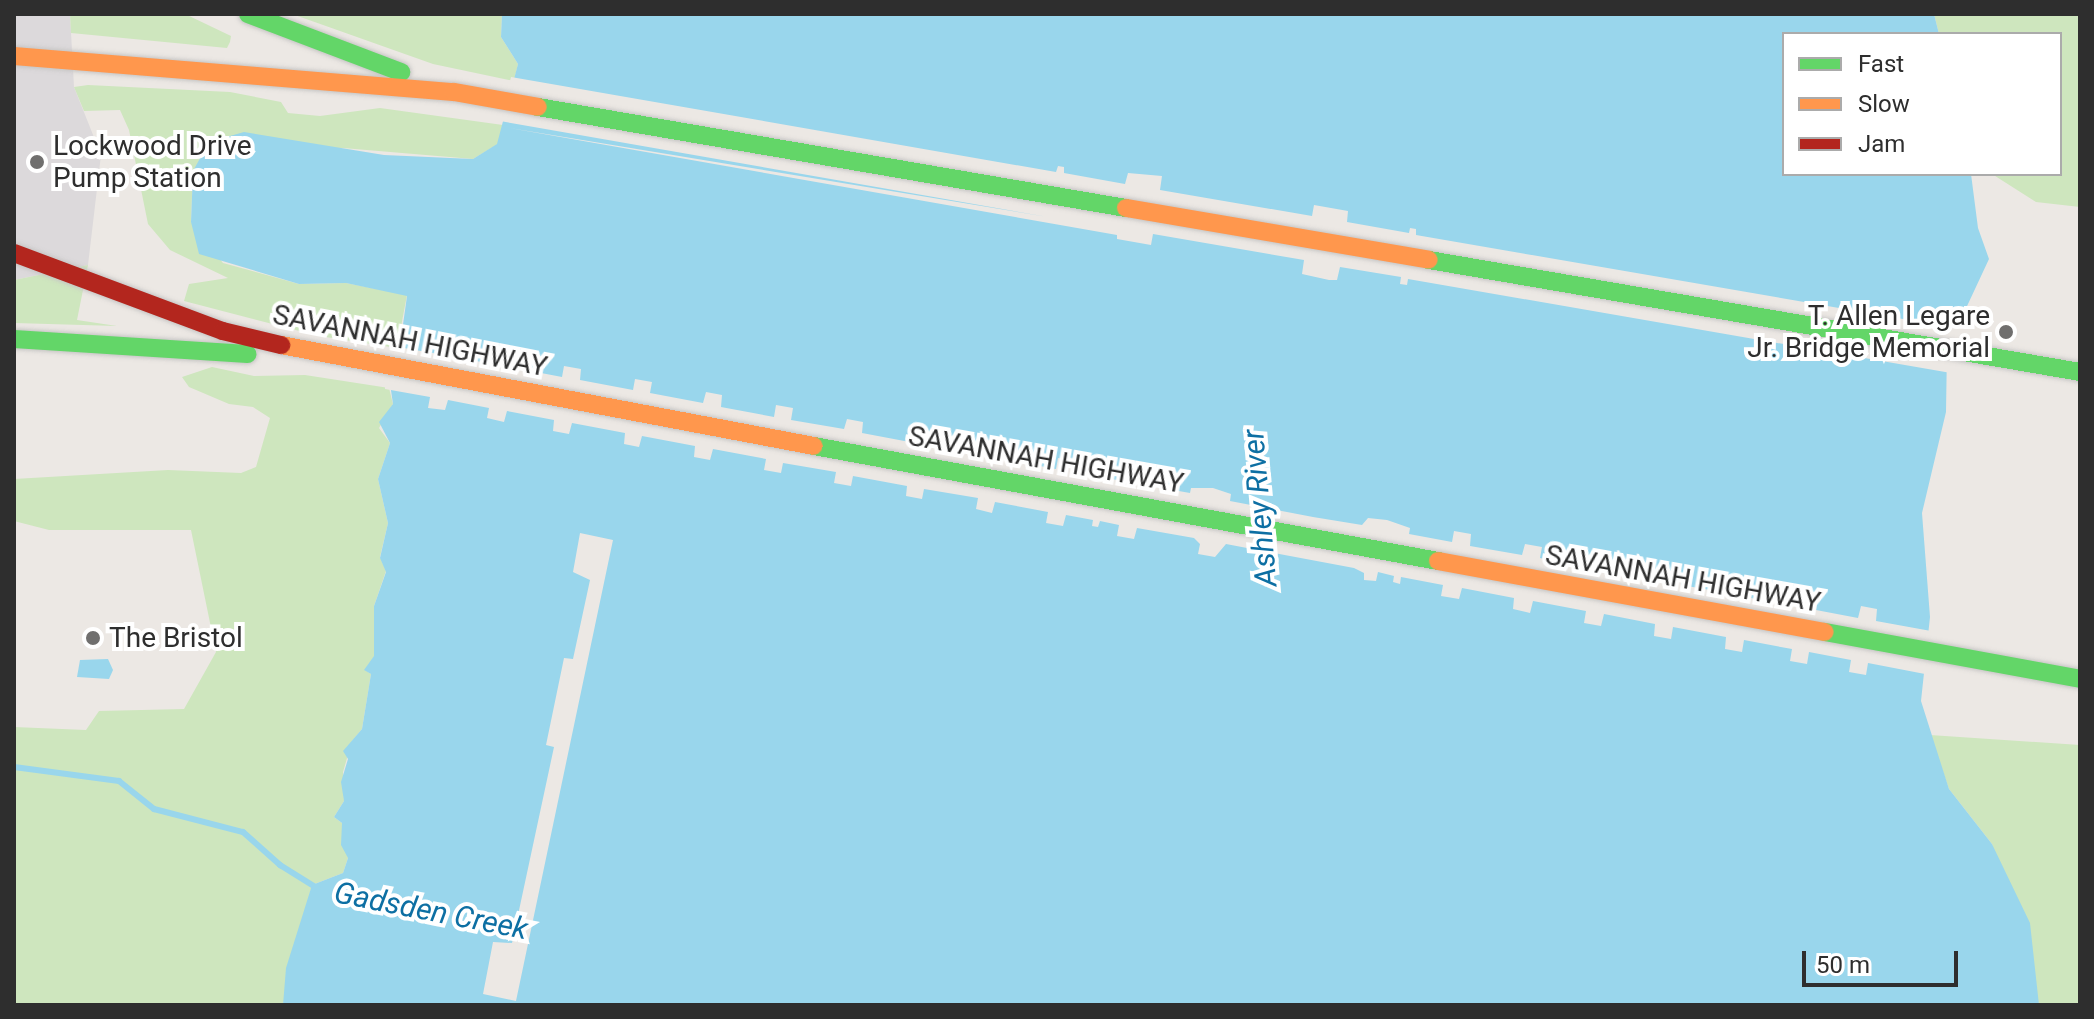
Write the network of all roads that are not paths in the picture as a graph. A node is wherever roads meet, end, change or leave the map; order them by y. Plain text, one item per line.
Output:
1 (248, 14) edge
2 (14, 56) edge
3 (462, 93) junction
4 (14, 253) edge
5 (14, 339) edge
6 (348, 360) junction
7 (2080, 372) edge
8 (2080, 679) edge

1 - 3 highway
2 - 3 highway
3 - 7 highway
4 - 6 highway, SAVANNAH HIGHWAY
5 - 6 highway
6 - 8 highway, SAVANNAH HIGHWAY

